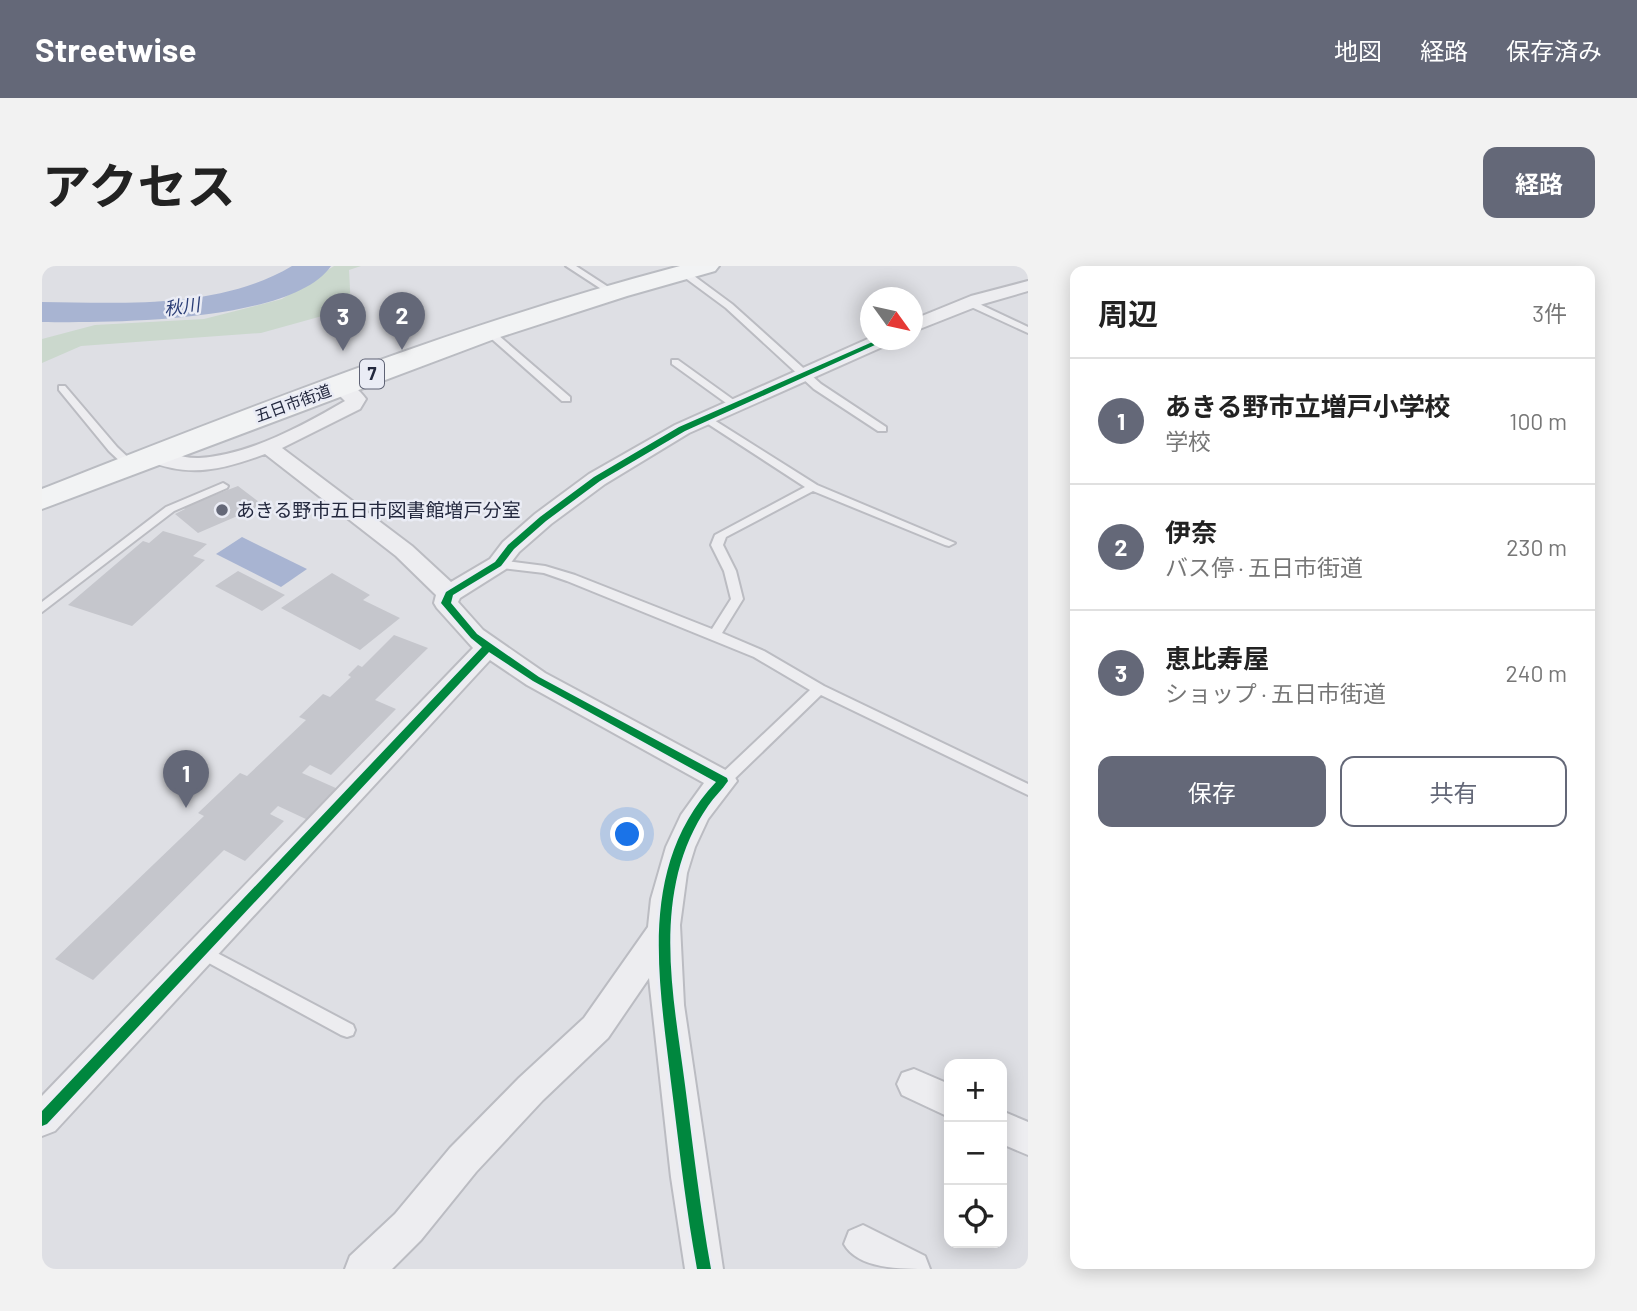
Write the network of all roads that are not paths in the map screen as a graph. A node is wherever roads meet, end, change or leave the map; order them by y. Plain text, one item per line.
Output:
1 (570, 266) edge
2 (695, 269) edge
3 (1028, 286) edge
4 (612, 292) junction
5 (970, 303) junction
6 (923, 322) edge
7 (1028, 330) edge
8 (488, 331) junction
9 (860, 350) edge
10 (675, 362) dead end
11 (807, 374) junction
12 (340, 386) junction
13 (62, 388) dead end
14 (566, 399) dead end
15 (737, 406) junction
16 (706, 418) junction
17 (882, 429) dead end
18 (267, 446) junction
19 (142, 460) junction
20 (223, 486) dead end
21 (813, 487) junction
22 (42, 500) edge
23 (949, 543) dead end
24 (498, 564) junction
25 (449, 594) junction
26 (42, 608) edge
27 (715, 635) junction
28 (488, 647) junction
29 (818, 689) junction
30 (723, 781) junction
31 (1028, 790) edge
32 (664, 930) junction
33 (202, 951) junction
34 (347, 1030) dead end
35 (914, 1084) dead end
36 (944, 1099) edge
37 (42, 1120) edge
38 (1007, 1129) edge
39 (1028, 1139) edge
40 (863, 1244) dead end
41 (364, 1269) edge
42 (704, 1269) edge
43 (911, 1269) edge

1 - 4 lane
2 - 4 main road, 五日市街道 / 7
2 - 11 lane
3 - 5 street
4 - 8 main road, 五日市街道 / 7
5 - 6 street
5 - 7 lane
8 - 12 main road, 五日市街道 / 7
8 - 14 lane
9 - 11 street
10 - 15 lane
11 - 15 street
11 - 17 lane
12 - 18 street
12 - 19 main road, 五日市街道 / 7
13 - 19 lane
15 - 16 street
16 - 21 lane
16 - 24 street
18 - 19 street
18 - 25 street
19 - 22 main road, 五日市街道 / 7
20 - 26 lane
21 - 23 lane
21 - 27 lane
24 - 25 street
24 - 27 lane
25 - 28 street
27 - 29 lane
28 - 30 street
28 - 33 street
29 - 30 lane
29 - 31 lane
30 - 32 street
32 - 41 street
32 - 42 street
33 - 34 lane
33 - 37 street
35 - 36 street
38 - 39 street
40 - 43 street

